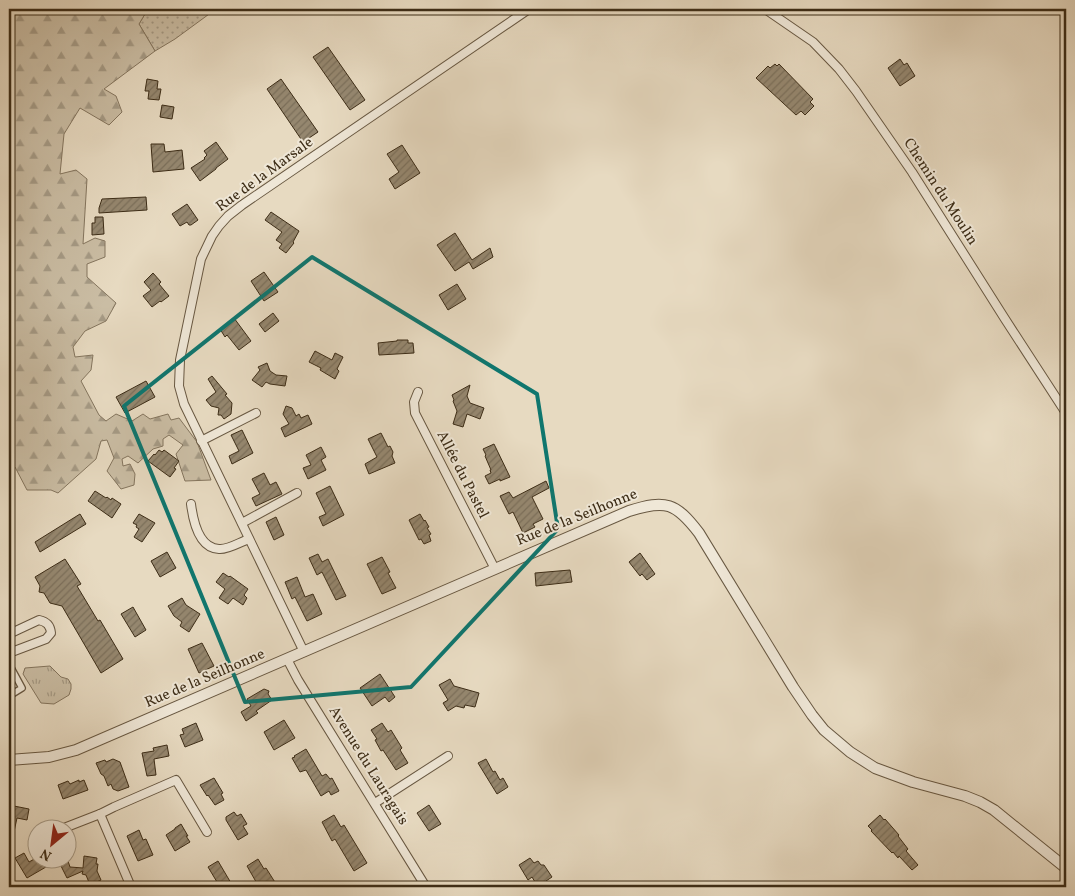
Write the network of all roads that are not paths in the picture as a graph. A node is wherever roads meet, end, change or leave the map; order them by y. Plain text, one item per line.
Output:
1 (529, 9) edge
2 (765, 9) edge
3 (418, 392) dead end
4 (256, 413) dead end
5 (1066, 413) edge
6 (202, 441) junction
7 (297, 493) dead end
8 (190, 504) dead end
9 (242, 524) junction
10 (249, 538) junction
11 (495, 569) junction
12 (9, 634) edge
13 (304, 652) junction
14 (9, 654) edge
15 (288, 660) junction
16 (9, 664) edge
17 (9, 696) edge
18 (448, 756) dead end
19 (9, 760) edge
20 (375, 803) junction
21 (100, 814) junction
22 (78, 823) edge
23 (207, 832) dead end
24 (1066, 868) edge
25 (131, 887) edge
26 (426, 887) edge

1 - 6 street, Rue de la Marsale
2 - 5 street, Chemin du Moulin
3 - 11 street, Allée du Pastel
4 - 6 street
6 - 9 street, Rue de la Marsale
7 - 9 street
8 - 10 street
9 - 10 street, Rue de la Marsale
10 - 13 street, Rue de la Marsale
11 - 13 street, Rue de la Seilhonne
11 - 24 street, Rue de la Seilhonne
12 - 14 street
13 - 15 street, Rue de la Seilhonne
15 - 19 street, Rue de la Seilhonne
15 - 20 street, Avenue du Lauragais
16 - 17 street
18 - 20 street
20 - 26 street, Avenue du Lauragais
21 - 22 street
21 - 23 street
21 - 25 street

